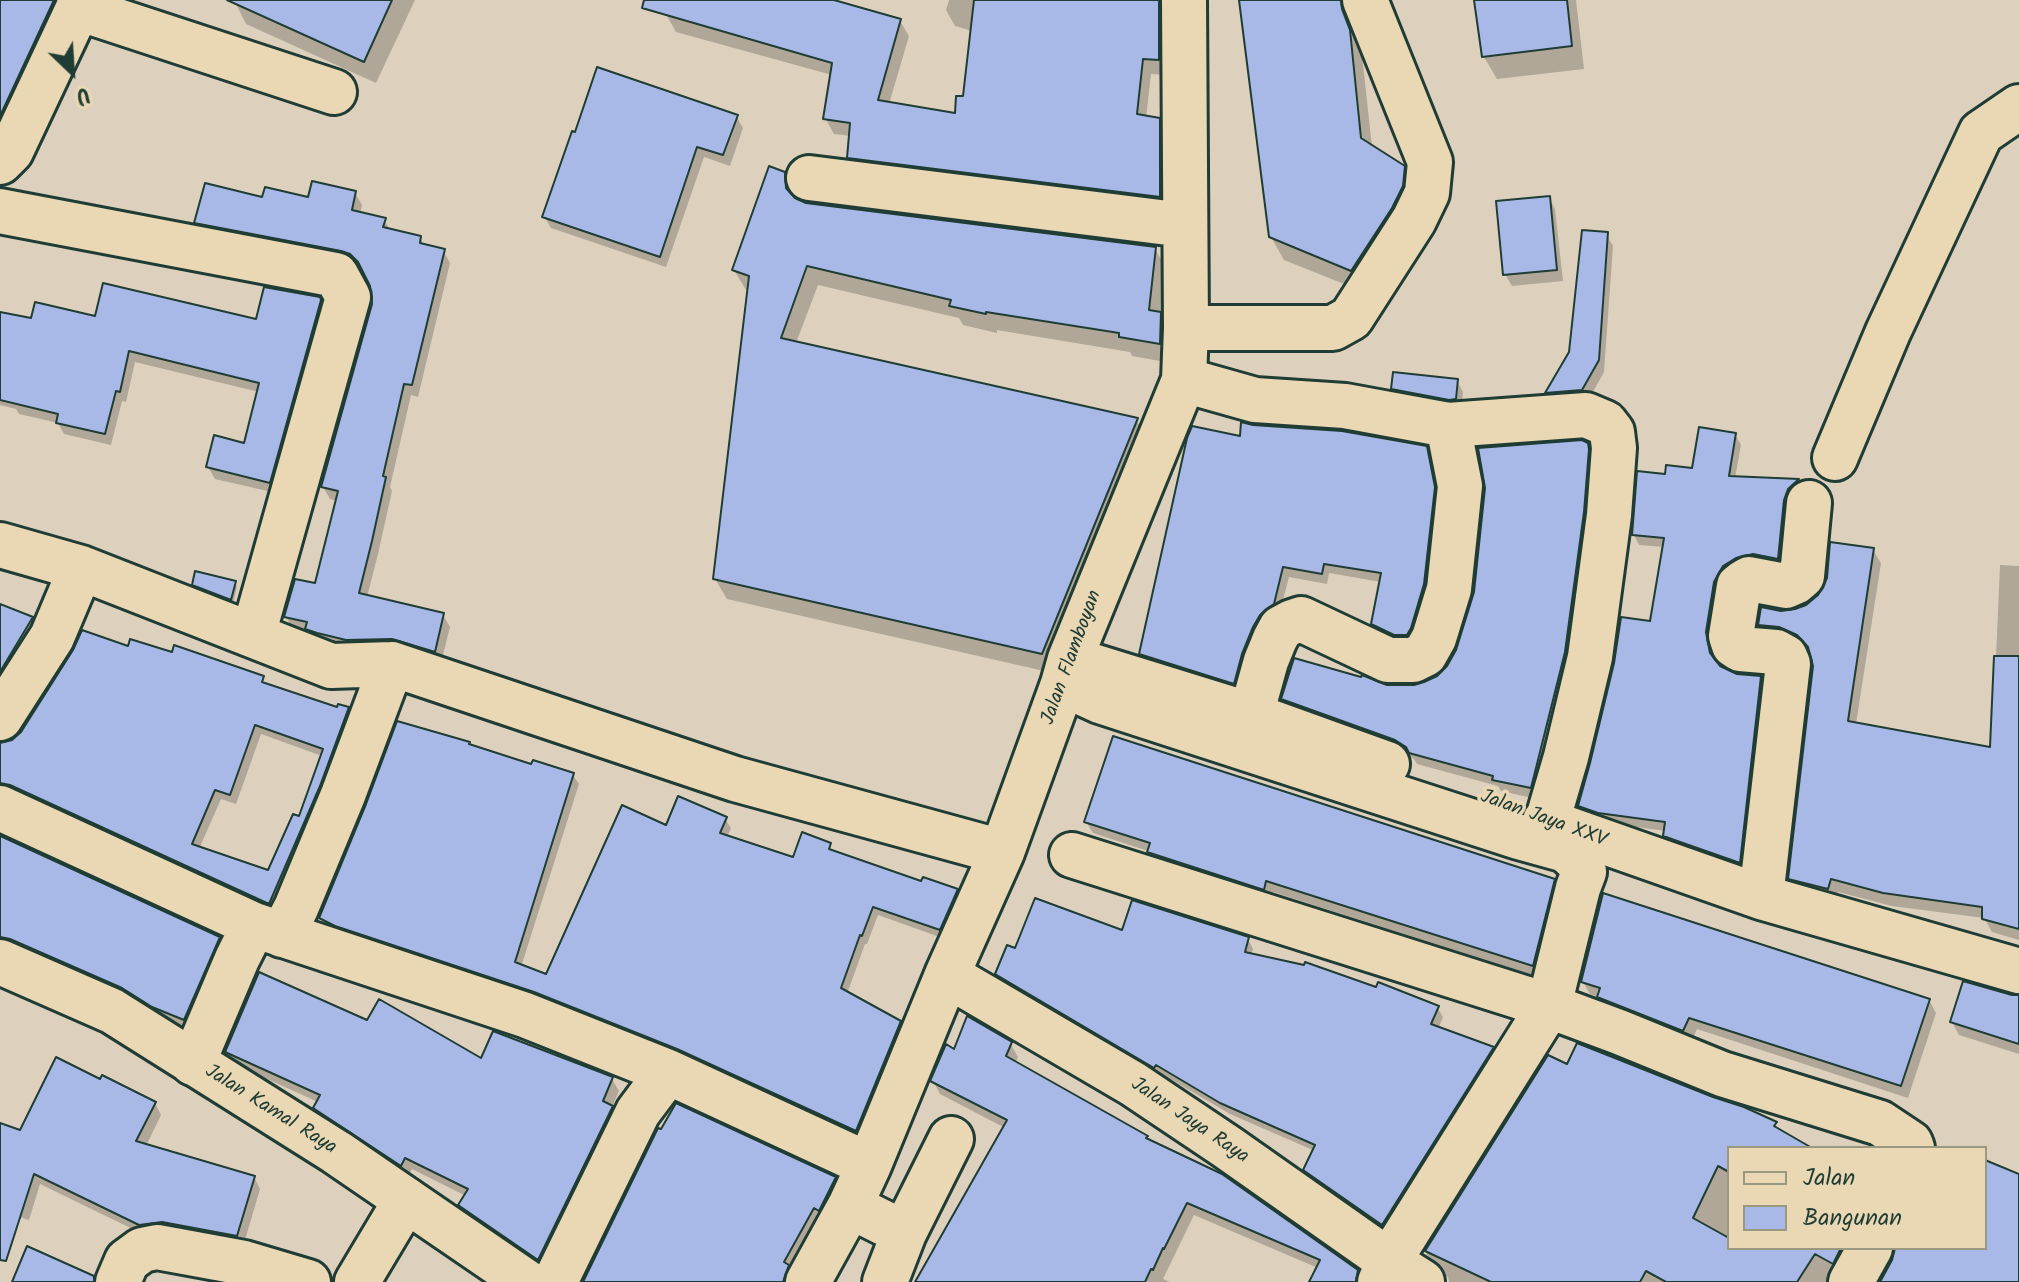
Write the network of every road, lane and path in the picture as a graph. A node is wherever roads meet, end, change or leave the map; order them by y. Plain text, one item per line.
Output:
1 (1184, 0) edge
2 (1365, 0) edge
3 (80, 4) edge
4 (160, 16) edge
5 (334, 92) dead end
6 (2019, 107) edge
7 (0, 162) edge
8 (809, 178) dead end
9 (0, 211) edge
10 (1184, 225) junction
11 (1186, 328) junction
12 (1184, 380) junction
13 (1448, 425) junction
14 (1835, 458) dead end
15 (1809, 503) dead end
16 (0, 545) edge
17 (81, 568) junction
18 (253, 635) junction
19 (392, 664) junction
20 (1066, 671) junction
21 (1251, 715) junction
22 (0, 718) edge
23 (0, 808) edge
24 (1547, 822) junction
25 (1002, 852) junction
26 (1072, 855) dead end
27 (1761, 897) junction
28 (268, 930) junction
29 (0, 962) edge
30 (2019, 971) edge
31 (947, 975) junction
32 (1549, 1006) junction
33 (193, 1063) junction
34 (668, 1072) junction
35 (951, 1139) dead end
36 (1911, 1146) edge
37 (869, 1165) junction
38 (406, 1200) junction
39 (850, 1206) junction
40 (904, 1233) junction
41 (1869, 1250) edge
42 (1397, 1275) edge
43 (118, 1282) edge
44 (308, 1282) edge
45 (357, 1282) edge
46 (526, 1282) edge
47 (555, 1282) edge
48 (808, 1282) edge
49 (885, 1282) edge
50 (1851, 1282) edge

1 - 10 street, Jalan Flamboyan
2 - 11 street
3 - 4 street
3 - 7 street
4 - 5 street
6 - 14 street
8 - 10 street
9 - 18 street
10 - 11 street, Jalan Flamboyan
11 - 12 street, Jalan Flamboyan
12 - 13 street
12 - 20 street, Jalan Flamboyan
13 - 21 street
13 - 24 street
15 - 27 street
16 - 17 street
17 - 18 street
17 - 22 street
18 - 19 street
19 - 25 street
19 - 28 street
20 - 21 street, Jalan Jaya XXV
20 - 25 street, Jalan Flamboyan
20 - 32 street
21 - 24 street, Jalan Jaya XXV
23 - 28 street
24 - 27 street, Jalan Jaya XXV
25 - 31 street, Jalan Flamboyan
26 - 32 street
27 - 30 street, Jalan Jaya XXV
28 - 33 street
28 - 34 street
29 - 33 street, Jalan Kamal Raya
31 - 37 street, Jalan Flamboyan
31 - 42 street, Jalan Jaya Raya
32 - 36 street
32 - 42 street
33 - 38 street, Jalan Kamal Raya
34 - 37 street
34 - 47 street
35 - 40 street
37 - 39 street, Jalan Flamboyan
38 - 45 street
38 - 46 street, Jalan Kamal Raya
39 - 40 street
39 - 48 street, Jalan Flamboyan
40 - 49 street
41 - 50 street
43 - 44 street

